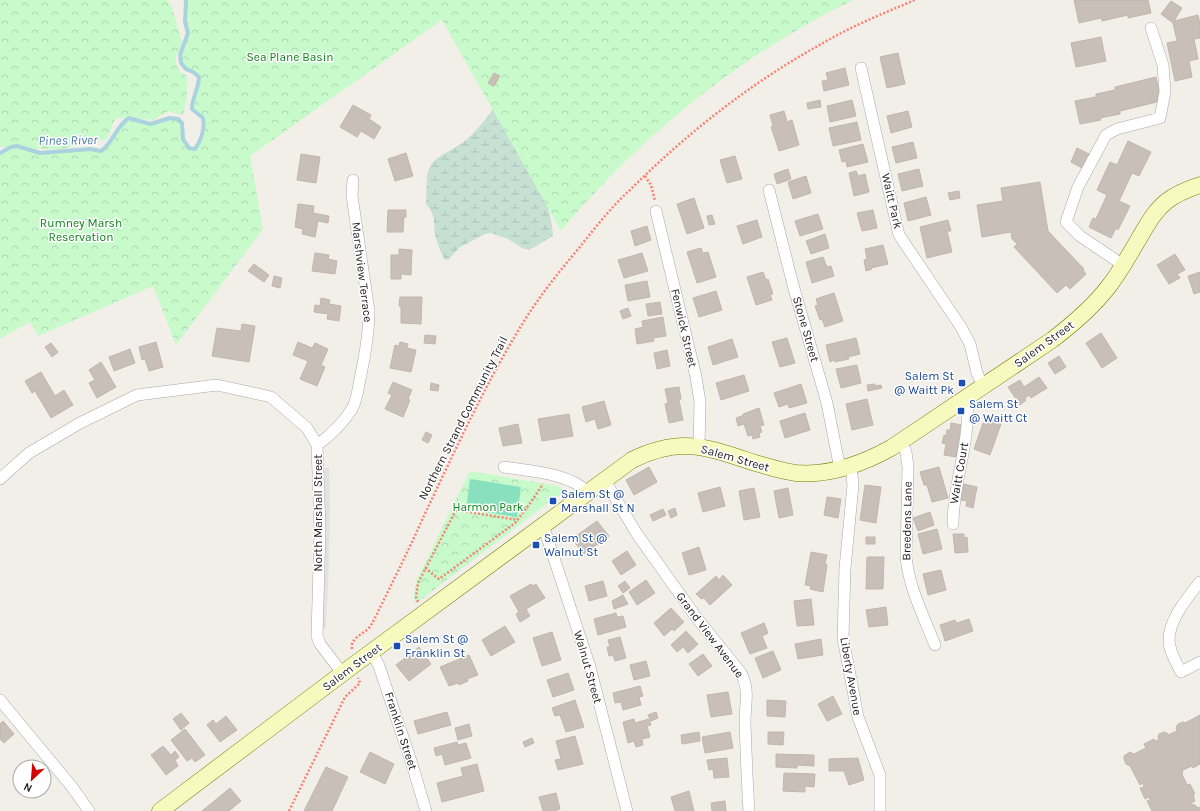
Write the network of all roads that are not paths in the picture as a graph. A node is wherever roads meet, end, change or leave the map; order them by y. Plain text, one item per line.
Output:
1 (1151, 28) dead end
2 (861, 68) dead end
3 (353, 180) dead end
4 (1200, 185) edge
5 (769, 190) dead end
6 (656, 211) road end
7 (1123, 265) junction
8 (982, 386) junction
9 (966, 398) junction
10 (901, 442) junction
11 (317, 445) junction
12 (699, 446) junction
13 (504, 466) dead end
14 (846, 467) junction
15 (0, 479) edge
16 (604, 479) junction
17 (587, 492) junction
18 (953, 524) dead end
19 (543, 525) junction
20 (1200, 582) edge
21 (935, 645) dead end
22 (372, 652) junction
23 (1200, 662) edge
24 (343, 674) junction
25 (0, 700) edge
26 (89, 811) edge
27 (160, 811) edge
28 (426, 811) edge
29 (627, 811) edge
30 (748, 811) edge
31 (880, 811) edge

1 - 7 street
2 - 8 street, Waitt Park
3 - 11 street, Marshview Terrace
4 - 7 main road, Salem Street
5 - 14 street, Stone Street
6 - 12 street, Fenwick Street
7 - 8 main road, Salem Street
8 - 9 main road, Salem Street
9 - 10 main road, Salem Street
9 - 18 street, Waitt Court
10 - 14 main road, Salem Street
10 - 21 street, Breedens Lane
11 - 15 street, North Marshall Street
11 - 24 street, North Marshall Street
12 - 14 main road, Salem Street
12 - 16 main road, Salem Street
13 - 17 street
14 - 31 street, Liberty Avenue
16 - 17 main road, Salem Street
16 - 30 street, Grand View Avenue
17 - 19 main road, Salem Street
19 - 22 main road, Salem Street
19 - 29 street, Walnut Street
20 - 23 street
22 - 24 main road, Salem Street
22 - 28 street, Franklin Street
24 - 27 main road, Salem Street
25 - 26 street

